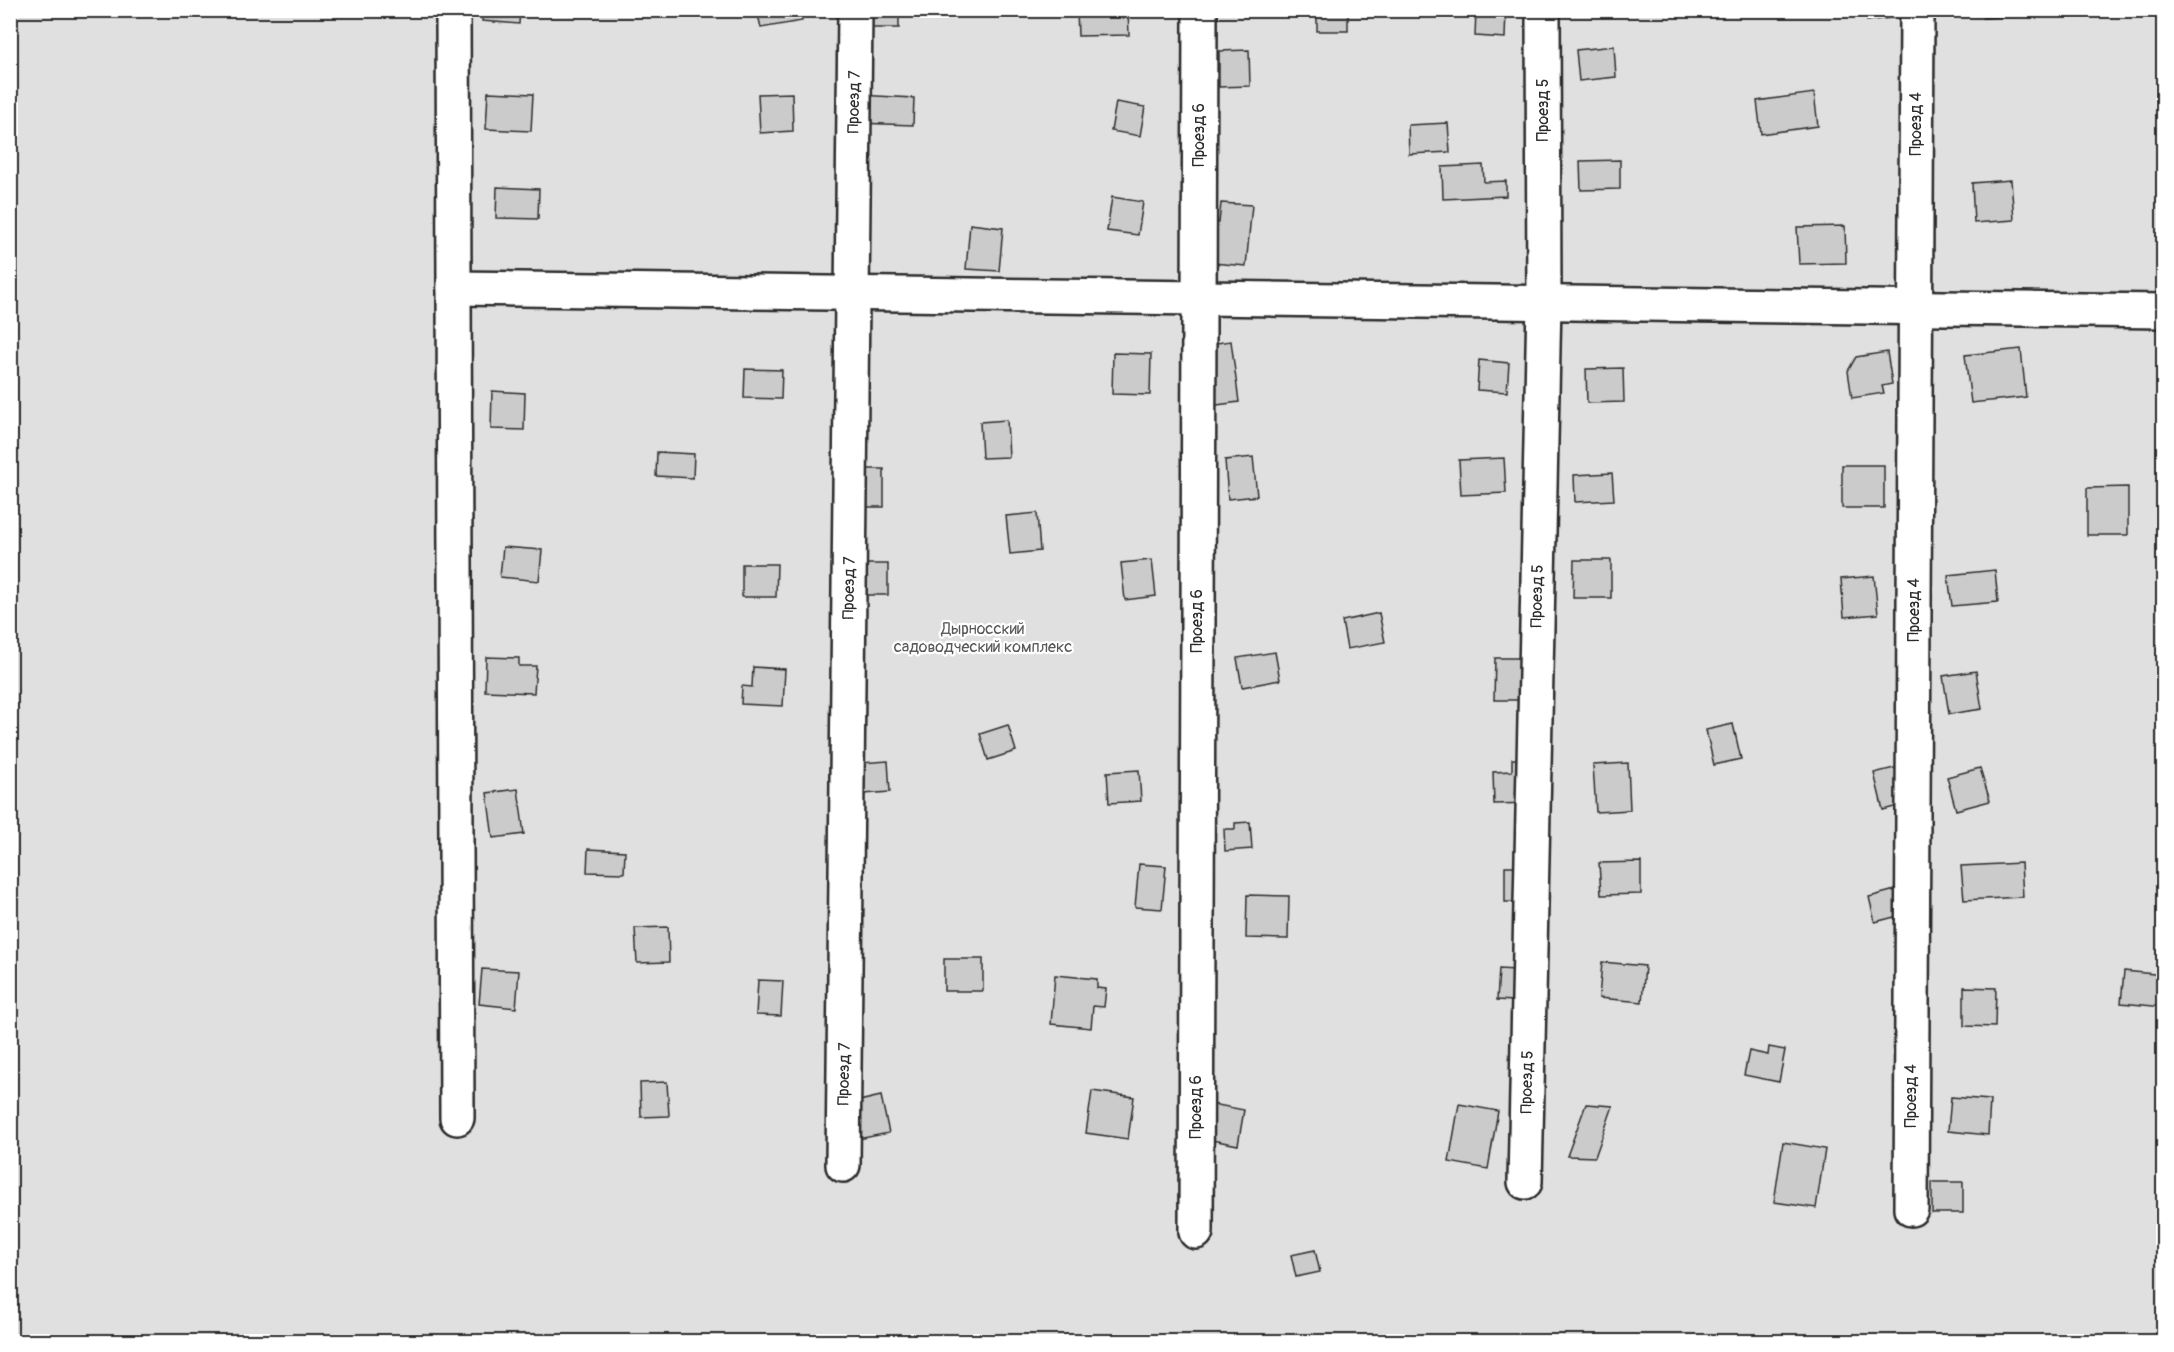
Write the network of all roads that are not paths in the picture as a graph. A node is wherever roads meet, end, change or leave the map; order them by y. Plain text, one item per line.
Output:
1 (453, 10) edge
2 (855, 10) edge
3 (1200, 10) edge
4 (1543, 10) edge
5 (1917, 10) edge
6 (454, 288) junction
7 (852, 293) junction
8 (1198, 298) junction
9 (1544, 302) junction
10 (1915, 308) junction
11 (2163, 311) edge
12 (457, 1118) dead end
13 (843, 1165) dead end
14 (1525, 1182) dead end
15 (1911, 1209) dead end
16 (1196, 1232) dead end

1 - 6 street
2 - 7 street, Проезд 7
3 - 8 street, Проезд 6
4 - 9 street, Проезд 5
5 - 10 street, Проезд 4
6 - 7 street
6 - 12 street
7 - 8 street
7 - 13 street, Проезд 7
8 - 9 street
8 - 16 street, Проезд 6
9 - 10 street
9 - 14 street, Проезд 5
10 - 11 street
10 - 15 street, Проезд 4

